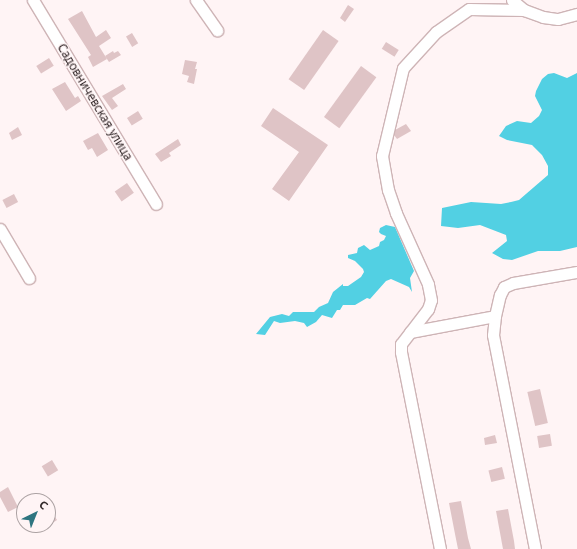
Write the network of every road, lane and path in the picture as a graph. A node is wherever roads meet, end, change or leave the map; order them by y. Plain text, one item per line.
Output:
1 (33, 0) edge
2 (196, 0) edge
3 (512, 0) edge
4 (524, 10) junction
5 (577, 14) edge
6 (217, 30) dead end
7 (156, 204) dead end
8 (0, 229) edge
9 (577, 274) edge
10 (29, 278) dead end
11 (495, 316) junction
12 (410, 332) junction
13 (440, 549) edge
14 (535, 549) edge

1 - 7 street, Садовничевская улица
2 - 6 street
3 - 4 street
4 - 5 street
4 - 12 street
8 - 10 street
9 - 11 street
11 - 12 street
11 - 14 street
12 - 13 street

